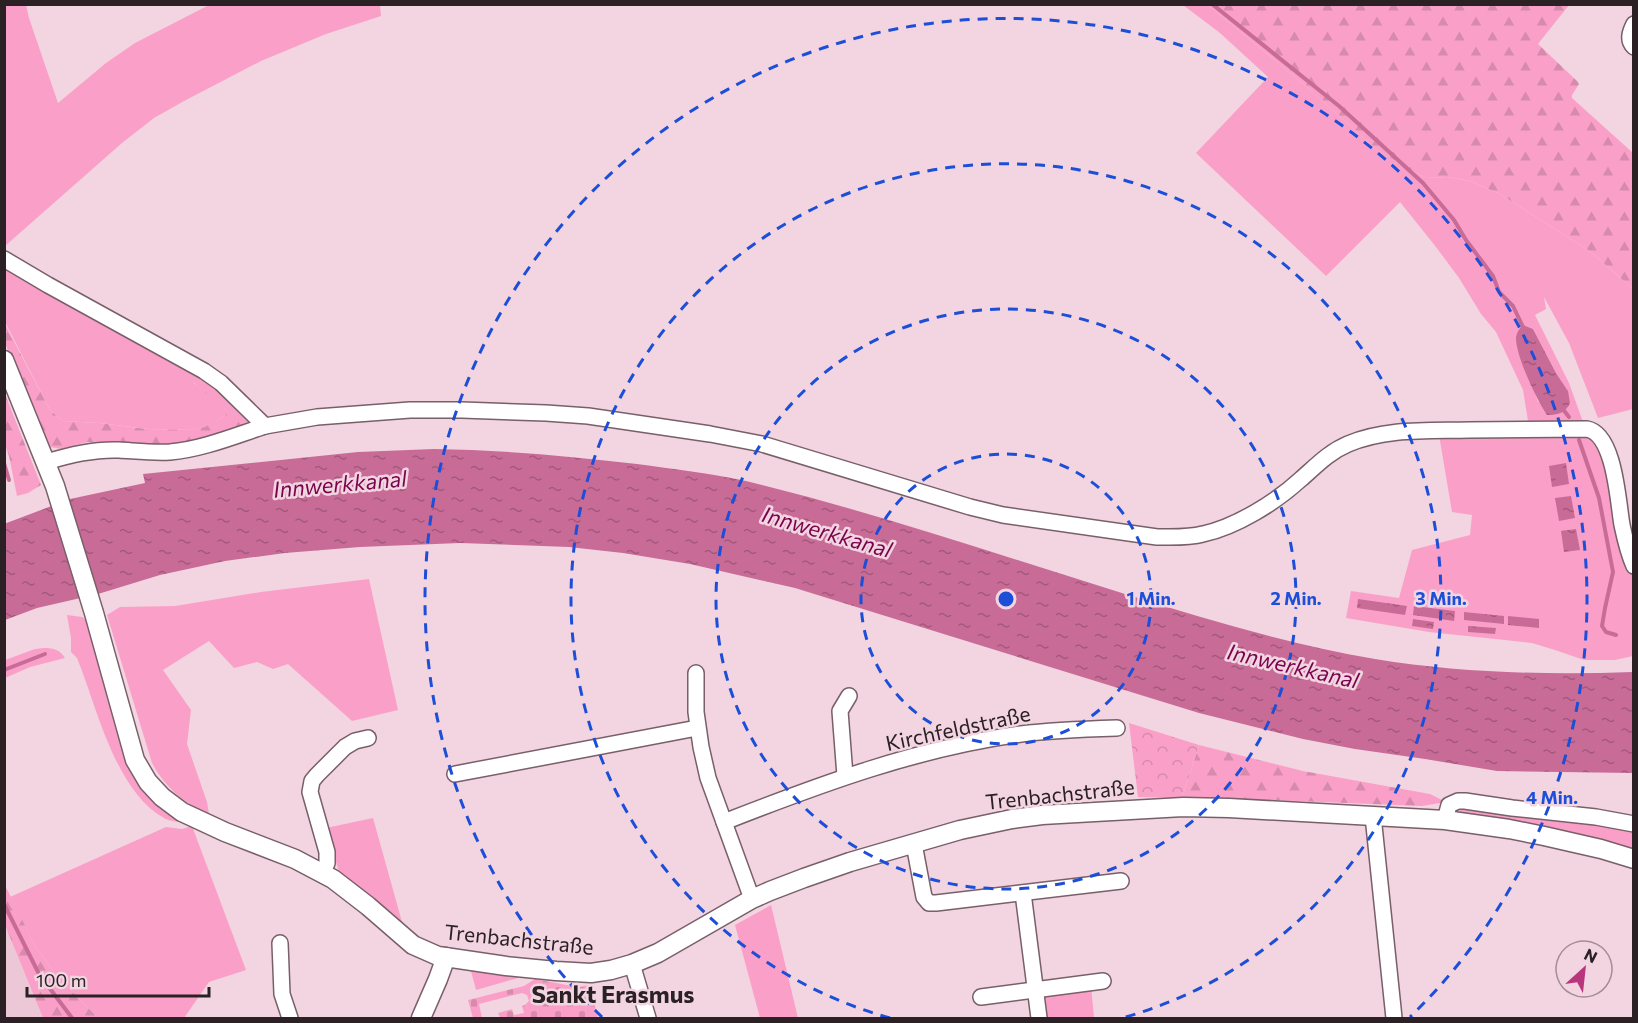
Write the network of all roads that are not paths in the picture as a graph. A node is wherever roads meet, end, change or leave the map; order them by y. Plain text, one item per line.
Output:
1 (4, 259) edge
2 (4, 360) edge
3 (264, 426) junction
4 (46, 462) junction
5 (1634, 566) edge
6 (696, 673) dead end
7 (849, 696) dead end
8 (697, 728) junction
9 (1117, 728) dead end
10 (368, 738) dead end
11 (455, 774) dead end
12 (845, 776) junction
13 (1373, 816) junction
14 (1445, 820) junction
15 (724, 822) junction
16 (1634, 824) edge
17 (914, 844) junction
18 (1634, 859) edge
19 (323, 873) junction
20 (1120, 881) dead end
21 (1023, 892) junction
22 (752, 900) junction
23 (280, 943) dead end
24 (446, 957) junction
25 (632, 964) junction
26 (1103, 981) dead end
27 (1035, 989) junction
28 (981, 997) dead end
29 (290, 1018) edge
30 (421, 1018) edge
31 (648, 1018) edge
32 (1039, 1018) edge
33 (1394, 1018) edge

1 - 3 street
2 - 4 street, Trenbachstraße
3 - 4 street
3 - 5 street
4 - 19 street, Trenbachstraße
6 - 8 street
7 - 12 street
8 - 11 street
8 - 15 street
9 - 12 street, Kirchfeldstraße
10 - 19 street
12 - 15 street, Kirchfeldstraße
13 - 14 street, Trenbachstraße
13 - 17 street, Trenbachstraße
13 - 33 street
14 - 16 street
14 - 18 street, Trenbachstraße
15 - 22 street
17 - 21 street
17 - 22 street, Trenbachstraße
19 - 24 street, Trenbachstraße
20 - 21 street
21 - 27 street
22 - 25 street, Trenbachstraße
23 - 29 street
24 - 25 street, Trenbachstraße
24 - 30 street
25 - 31 street
26 - 27 street
27 - 28 street
27 - 32 street

